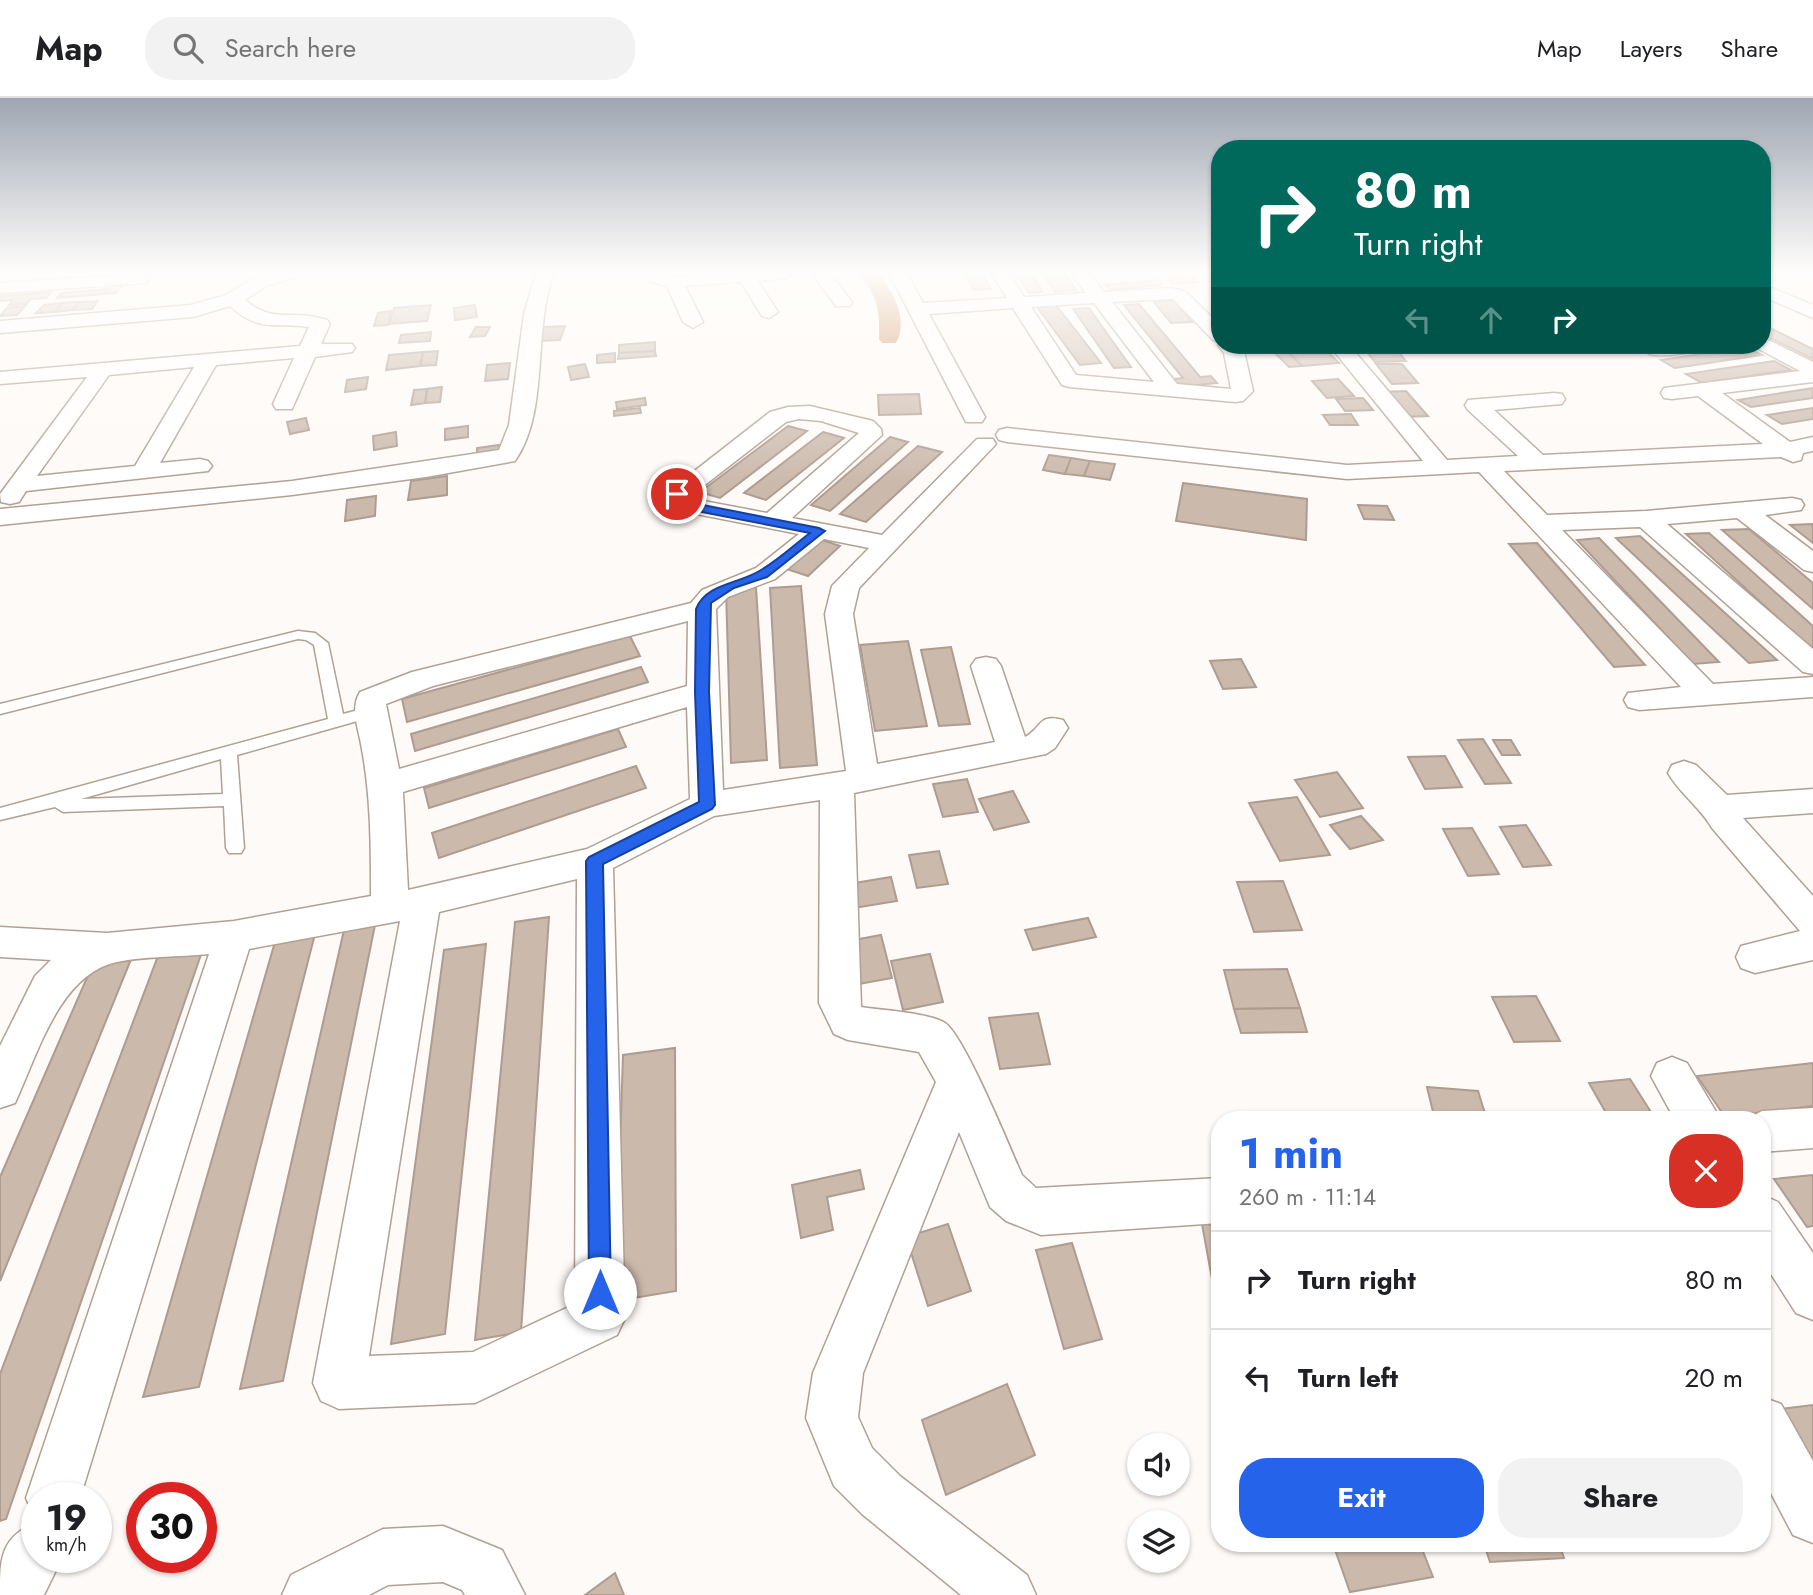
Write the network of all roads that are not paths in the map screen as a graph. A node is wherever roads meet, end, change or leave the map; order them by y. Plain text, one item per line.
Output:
1 (312, 343) edge
2 (531, 343) edge
3 (933, 343) edge
4 (1045, 343) edge
5 (1133, 343) edge
6 (345, 348) dead end
7 (1771, 348) edge
8 (308, 352) junction
9 (1235, 354) edge
10 (1346, 354) edge
11 (208, 361) junction
12 (102, 370) junction
13 (1813, 370) edge
14 (1813, 376) edge
15 (0, 378) edge
16 (1170, 389) junction
17 (1702, 389) junction
18 (1672, 393) dead end
19 (1554, 399) dead end
20 (284, 404) dead end
21 (976, 432) junction
22 (1813, 444) edge
23 (1786, 450) junction
24 (1536, 461) junction
25 (1484, 464) junction
26 (200, 466) dead end
27 (1440, 467) junction
28 (1813, 468) edge
29 (145, 471) junction
30 (7, 504) edge
31 (1792, 506) dead end
32 (1741, 509) junction
33 (1646, 519) junction
34 (773, 521) junction
35 (1543, 523) junction
36 (819, 531) junction
37 (889, 544) junction
38 (1813, 564) edge
39 (702, 609) junction
40 (1813, 665) edge
41 (986, 666) dead end
42 (1813, 687) edge
43 (702, 692) junction
44 (1706, 695) junction
45 (1639, 700) dead end
46 (0, 709) edge
47 (370, 712) junction
48 (336, 720) junction
49 (1052, 728) dead end
50 (1013, 750) junction
51 (229, 752) junction
52 (1684, 773) dead end
53 (850, 782) junction
54 (386, 785) junction
55 (231, 800) junction
56 (1813, 801) edge
57 (707, 805) junction
58 (32, 807) junction
59 (1722, 811) junction
60 (0, 814) edge
61 (235, 848) dead end
62 (594, 861) junction
63 (406, 904) junction
64 (1813, 922) edge
65 (234, 936) junction
66 (0, 942) edge
67 (1813, 944) edge
68 (109, 948) junction
69 (1755, 957) dead end
70 (1672, 1076) dead end
71 (958, 1080) junction
72 (0, 1089) edge
73 (1693, 1111) edge
74 (1813, 1128) edge
75 (1771, 1131) edge
76 (1211, 1201) edge
77 (1771, 1231) edge
78 (1813, 1296) edge
79 (1771, 1439) edge
80 (58, 1482) edge
81 (1813, 1515) edge
82 (25, 1573) edge
83 (13, 1595) edge
84 (311, 1595) edge
85 (496, 1595) edge
86 (1007, 1595) edge

1 - 8 street
2 - 30 street
3 - 21 street
4 - 16 street
5 - 16 street
6 - 8 street
7 - 13 street
8 - 11 street
8 - 20 street
9 - 16 street
10 - 27 street
11 - 12 street
11 - 29 street
12 - 15 street
12 - 30 street
14 - 17 street
17 - 18 street
17 - 23 street
19 - 24 street
21 - 27 street
21 - 37 street
22 - 23 street
23 - 24 street
23 - 28 street
24 - 25 street
25 - 27 street
25 - 35 street
26 - 29 street
29 - 30 street
31 - 32 street
32 - 33 street
32 - 38 street
33 - 35 street
33 - 40 street
34 - 34 street
34 - 36 street
35 - 44 street
36 - 37 street
36 - 39 street
37 - 53 street
39 - 43 street
39 - 47 street
41 - 50 street
42 - 44 street
43 - 54 street
43 - 57 street
44 - 45 street
46 - 48 lane
47 - 48 lane
47 - 54 street
48 - 51 lane
49 - 50 street
50 - 53 street
51 - 55 lane
51 - 58 lane
52 - 59 street
53 - 57 street
53 - 71 street
54 - 63 street
55 - 58 lane
55 - 61 lane
56 - 59 street
57 - 62 street
58 - 60 lane
59 - 64 street
62 - 63 street
62 - 63 street
63 - 65 street
65 - 68 street
65 - 80 street
66 - 68 street
67 - 69 street
68 - 72 street
70 - 73 street
71 - 76 street
71 - 86 street
74 - 75 street
77 - 78 street
79 - 81 street
82 - 83 street
84 - 85 street

